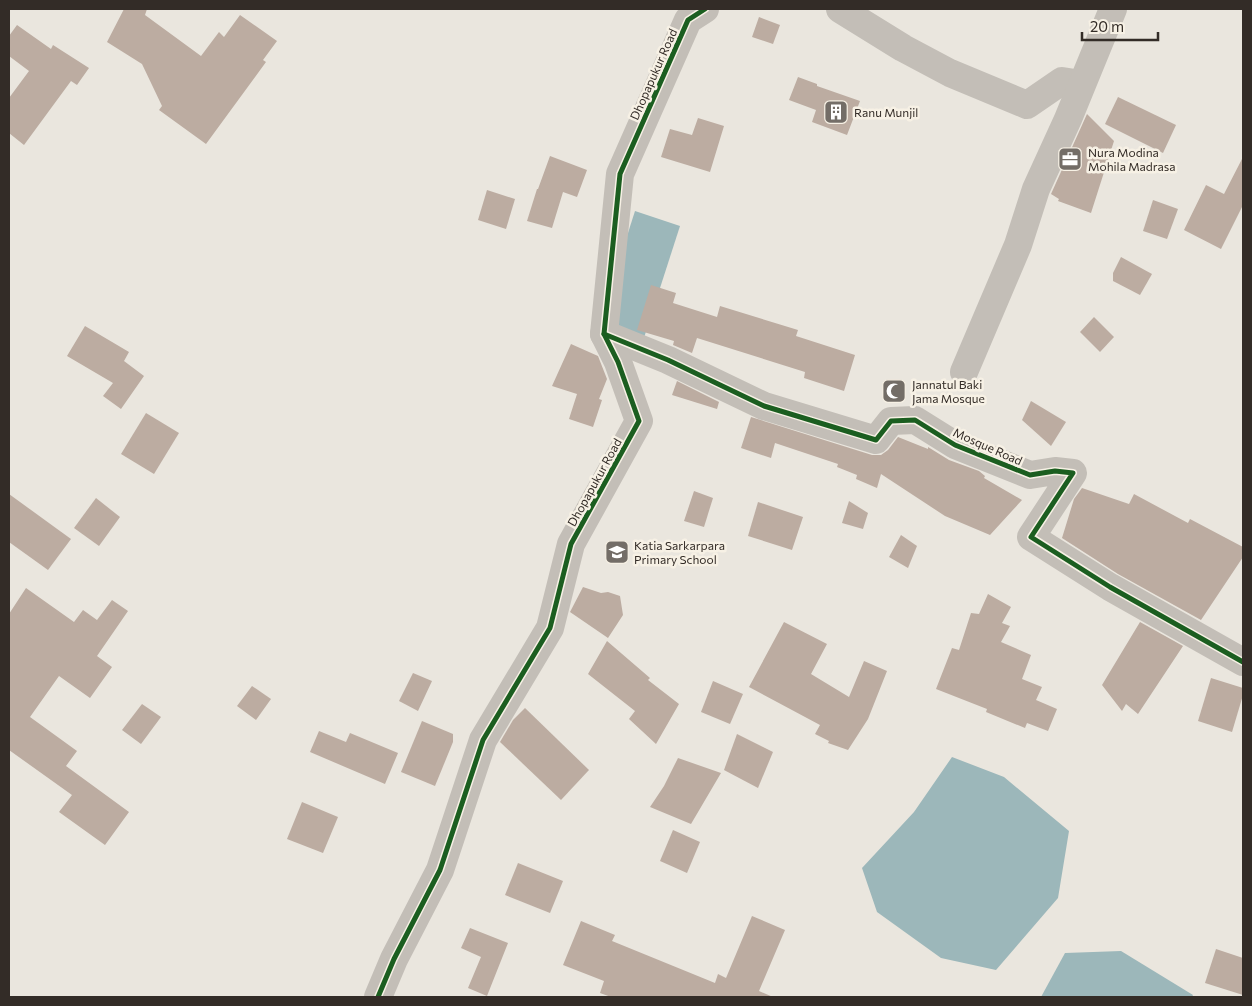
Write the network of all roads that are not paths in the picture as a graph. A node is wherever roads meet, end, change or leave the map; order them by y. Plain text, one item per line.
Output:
1 (705, 9) edge
2 (840, 9) edge
3 (1113, 9) edge
4 (1081, 84) junction
5 (604, 334) junction
6 (964, 372) dead end
7 (1243, 662) edge
8 (378, 997) edge

1 - 5 street, Dhopapukur Road
2 - 4 street
3 - 4 street
4 - 6 street
5 - 7 street, Mosque Road
5 - 8 street, Dhopapukur Road

